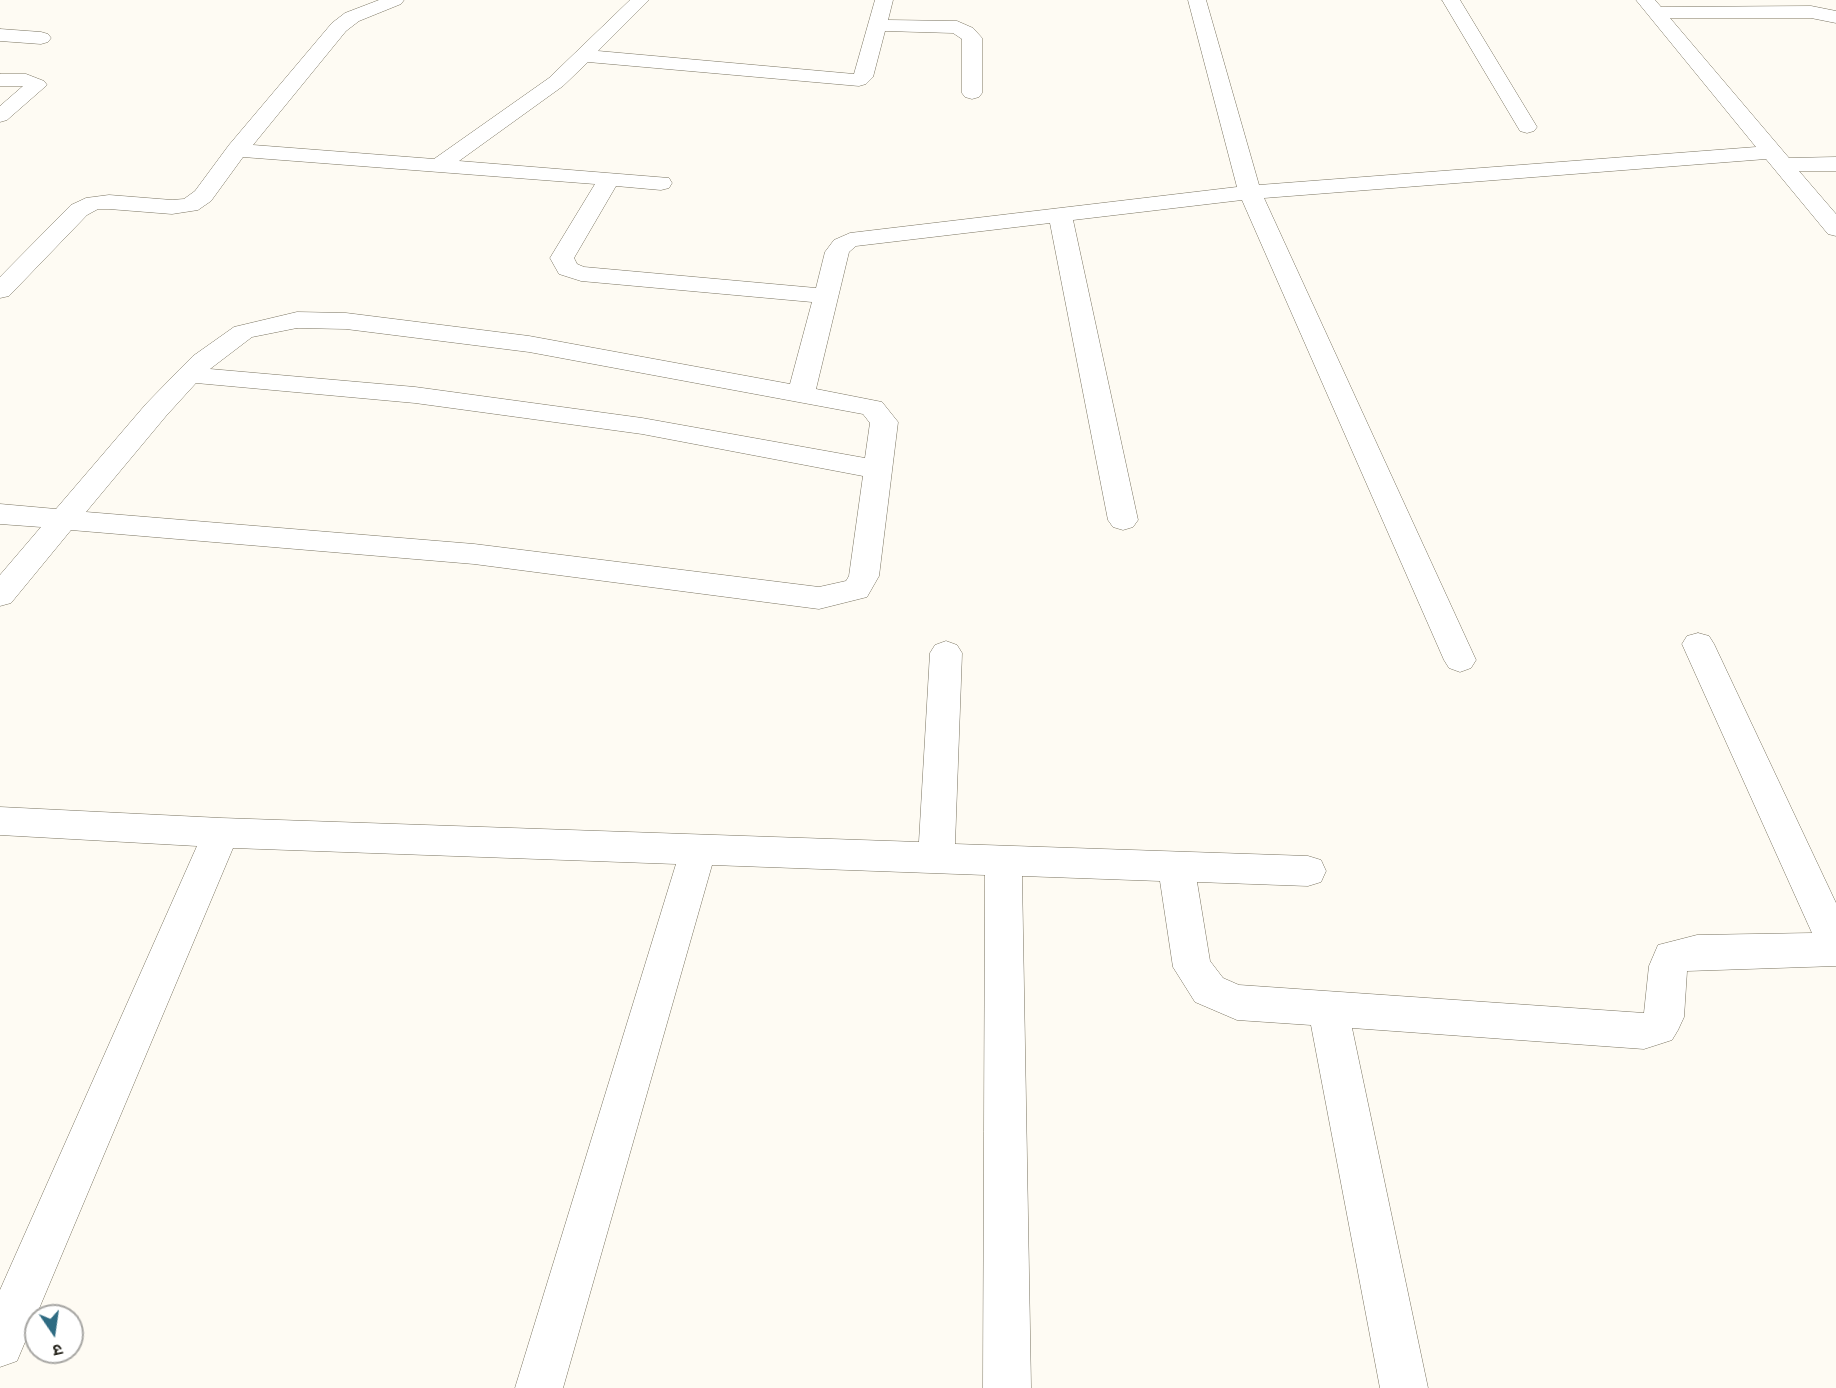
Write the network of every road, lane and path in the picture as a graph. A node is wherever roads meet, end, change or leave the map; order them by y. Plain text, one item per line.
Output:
1 (395, 0) edge
2 (640, 0) edge
3 (884, 0) edge
4 (1197, 0) edge
5 (1451, 0) edge
6 (1651, 6) edge
7 (1836, 17) edge
8 (877, 25) junction
9 (0, 35) edge
10 (41, 38) dead end
11 (585, 56) junction
12 (0, 80) edge
13 (972, 93) dead end
14 (0, 117) edge
15 (1527, 127) dead end
16 (237, 150) junction
17 (1779, 158) junction
18 (1836, 164) edge
19 (438, 166) junction
20 (609, 179) junction
21 (661, 183) dead end
22 (1250, 192) junction
23 (1060, 214) junction
24 (1836, 229) edge
25 (0, 291) edge
26 (825, 296) junction
27 (189, 375) junction
28 (801, 394) junction
29 (876, 469) junction
30 (0, 513) edge
31 (65, 518) junction
32 (1124, 520) dead end
33 (0, 595) edge
34 (1698, 644) dead end
35 (946, 654) dead end
36 (1460, 660) dead end
37 (0, 821) edge
38 (220, 833) junction
39 (698, 850) junction
40 (936, 858) junction
41 (1003, 861) junction
42 (1176, 867) junction
43 (1308, 871) dead end
44 (1836, 944) edge
45 (1836, 949) edge
46 (1328, 1010) junction
47 (0, 1344) edge
48 (539, 1388) edge
49 (1007, 1388) edge
50 (1404, 1388) edge

1 - 16 street
2 - 11 street
3 - 8 street
4 - 22 street
5 - 15 street
6 - 7 street
6 - 17 street
8 - 11 street
8 - 13 street
9 - 10 street
11 - 19 street
12 - 14 street
16 - 19 street
16 - 25 street
17 - 18 street
17 - 22 street
17 - 24 street
19 - 20 street
20 - 21 street
20 - 26 street
22 - 23 street
22 - 36 street
23 - 26 street
23 - 32 street
26 - 28 street
27 - 28 street
27 - 29 street
27 - 31 street
28 - 29 street
29 - 31 street
30 - 31 street
31 - 33 street
34 - 44 street
35 - 40 street
37 - 38 street
38 - 39 street
38 - 47 street
39 - 40 street
39 - 48 street
40 - 41 street
41 - 42 street
41 - 49 street
42 - 43 street
42 - 46 street
45 - 46 street
46 - 50 street

